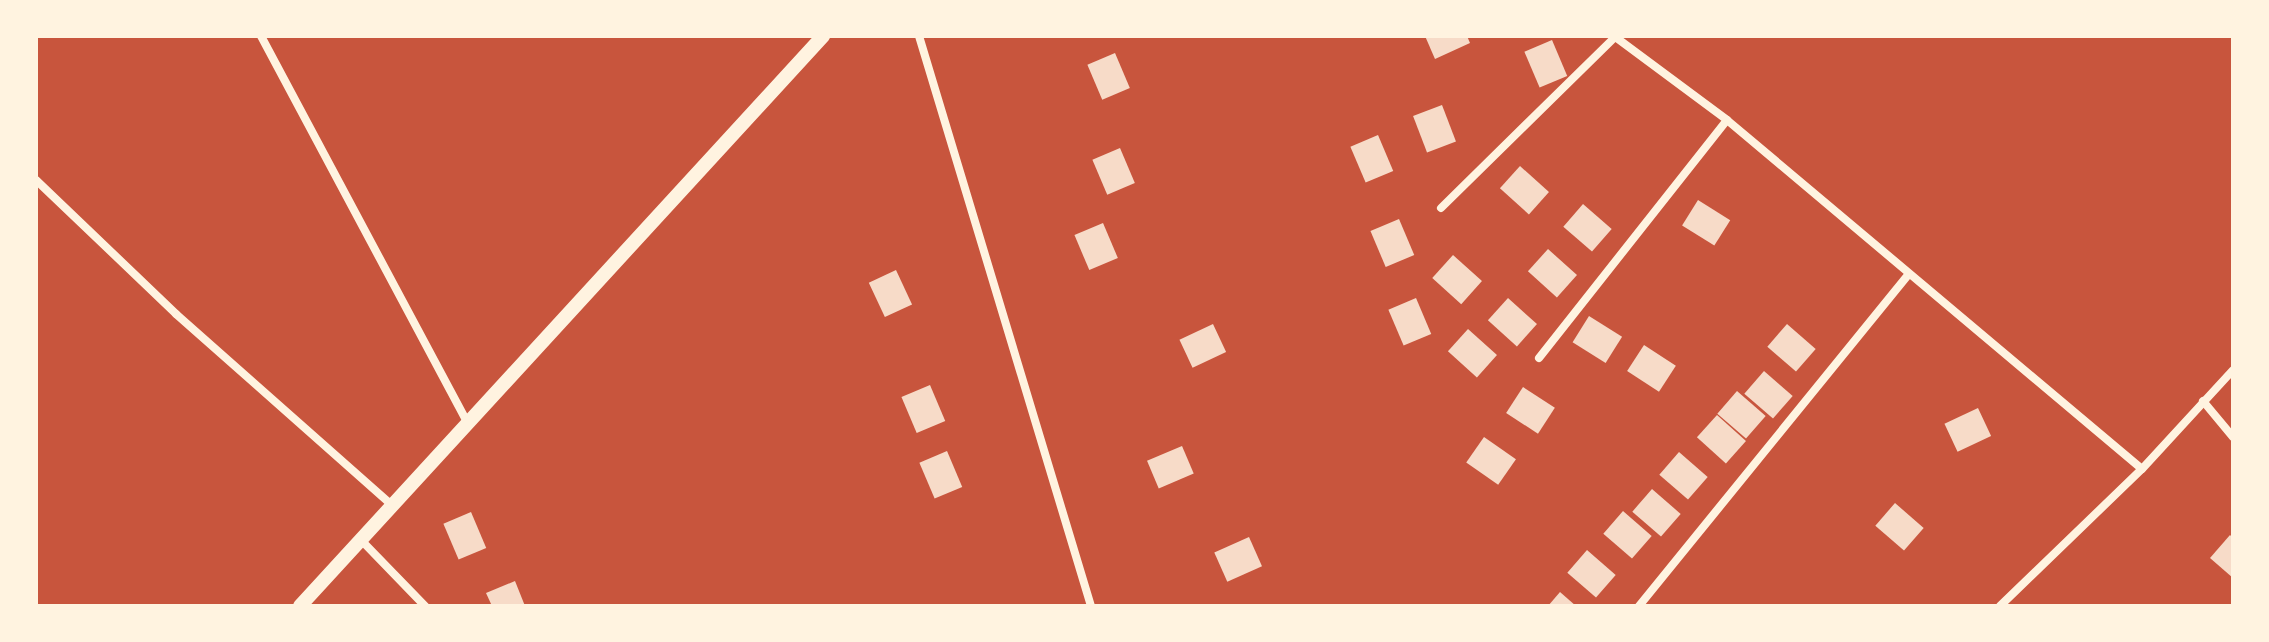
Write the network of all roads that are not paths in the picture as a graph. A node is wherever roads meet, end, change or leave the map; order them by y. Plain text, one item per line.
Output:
1 (261, 36) edge
2 (823, 36) edge
3 (919, 36) edge
4 (1614, 36) edge
5 (1727, 120) junction
6 (36, 180) edge
7 (1441, 208) dead end
8 (1908, 275) junction
9 (1539, 358) dead end
10 (2233, 370) edge
11 (2203, 401) junction
12 (468, 423) junction
13 (2233, 437) edge
14 (2142, 469) junction
15 (394, 506) junction
16 (362, 541) junction
17 (300, 606) edge
18 (425, 606) edge
19 (1091, 606) edge
20 (1639, 606) edge
21 (2000, 606) edge

1 - 12 street
2 - 12 street
3 - 19 street
4 - 5 street
4 - 7 street
5 - 8 street
5 - 9 street
6 - 15 street
8 - 14 street
8 - 20 street
10 - 11 street
11 - 13 street
11 - 14 street
12 - 15 street
14 - 21 street
15 - 16 street
16 - 17 street
16 - 18 street

